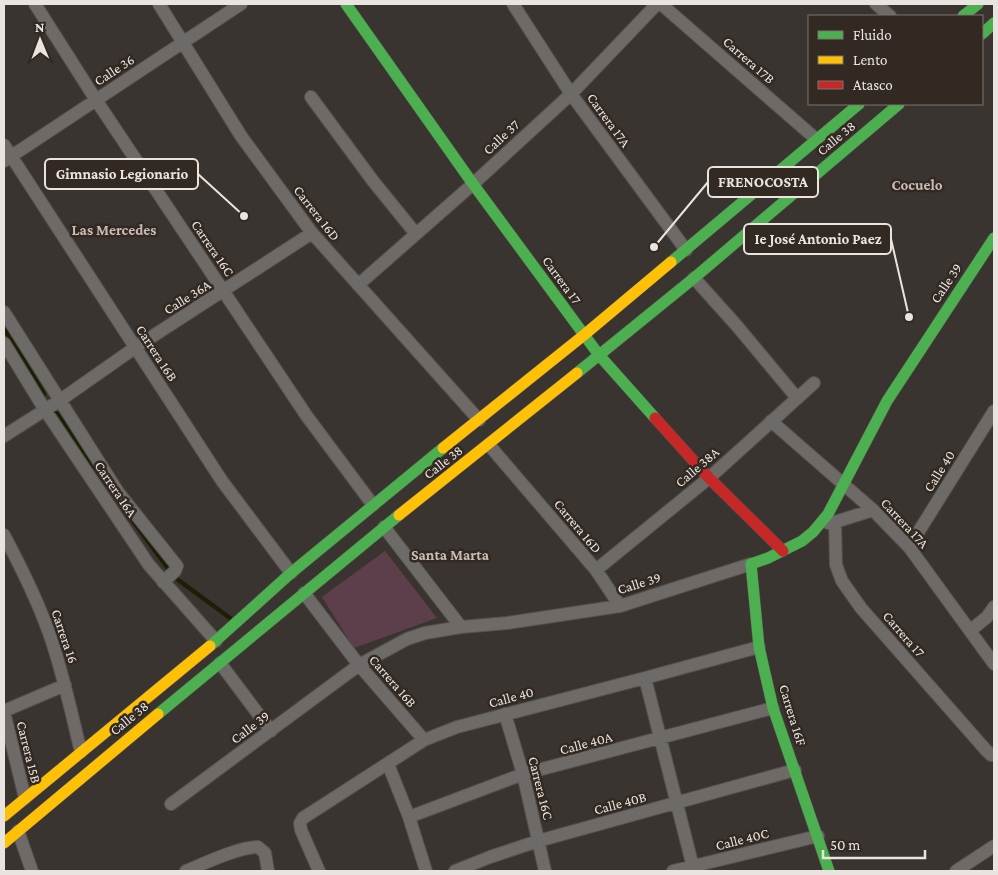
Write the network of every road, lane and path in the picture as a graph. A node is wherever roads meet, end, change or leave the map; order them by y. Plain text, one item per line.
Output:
1 (35, 4) edge
2 (159, 4) edge
3 (241, 4) edge
4 (346, 4) edge
5 (513, 4) edge
6 (657, 4) edge
7 (661, 4) edge
8 (876, 4) edge
9 (978, 4) edge
10 (889, 15) edge
11 (964, 15) edge
12 (994, 23) edge
13 (983, 33) edge
14 (184, 43) junction
15 (571, 94) junction
16 (311, 97) dead end
17 (96, 100) junction
18 (858, 105) edge
19 (898, 105) edge
20 (816, 139) junction
21 (4, 145) edge
22 (7, 159) edge
23 (473, 184) junction
24 (312, 233) junction
25 (416, 234) junction
26 (994, 238) edge
27 (686, 250) junction
28 (694, 278) junction
29 (358, 285) junction
30 (224, 291) junction
31 (4, 312) edge
32 (584, 335) junction
33 (4, 343) edge
34 (136, 347) junction
35 (599, 355) junction
36 (814, 383) dead end
37 (797, 398) junction
38 (59, 401) junction
39 (45, 410) junction
40 (994, 411) edge
41 (479, 420) junction
42 (771, 421) junction
43 (4, 436) edge
44 (489, 445) junction
45 (709, 478) junction
46 (844, 485) junction
47 (373, 505) junction
48 (873, 510) junction
49 (835, 522) junction
50 (821, 524) junction
51 (384, 528) junction
52 (4, 535) edge
53 (909, 547) junction
54 (783, 552) junction
55 (751, 564) junction
56 (596, 570) junction
57 (291, 573) junction
58 (169, 577) junction
59 (304, 593) junction
60 (620, 606) junction
61 (994, 607) edge
62 (461, 627) junction
63 (971, 630) junction
64 (216, 641) junction
65 (759, 647) junction
66 (220, 663) junction
67 (994, 664) edge
68 (359, 665) junction
69 (645, 678) junction
70 (65, 684) junction
71 (774, 708) junction
72 (4, 712) edge
73 (505, 714) junction
74 (271, 731) junction
75 (660, 739) junction
76 (424, 740) junction
77 (81, 752) junction
78 (990, 752) edge
79 (388, 764) junction
80 (795, 770) junction
81 (523, 774) junction
82 (26, 798) junction
83 (171, 804) dead end
84 (677, 804) junction
85 (4, 816) edge
86 (409, 817) junction
87 (18, 831) junction
88 (818, 836) junction
89 (538, 841) junction
90 (4, 843) edge
91 (994, 846) edge
92 (211, 866) edge
93 (694, 869) edge
94 (962, 870) edge
95 (32, 871) edge
96 (186, 871) edge
97 (268, 871) edge
98 (319, 871) edge
99 (426, 871) edge
100 (455, 871) edge
101 (545, 871) edge
102 (673, 871) edge
103 (829, 871) edge

1 - 17 street, Carrera 16C
2 - 14 street, Carrera 16D
3 - 14 street, Calle 36
4 - 23 main road, Carrera 17
5 - 15 street, Carrera 17A
6 - 15 street, Calle 37
7 - 20 street, Carrera 17B
8 - 10 street
9 - 11 main road
12 - 13 main road
14 - 17 street, Calle 36
14 - 24 street, Carrera 16D
15 - 23 street, Calle 37
15 - 27 street, Carrera 17A
16 - 25 street
17 - 22 street, Calle 36
17 - 30 street, Carrera 16C
18 - 20 main road, Calle 38
19 - 28 main road, Calle 38
20 - 27 main road, Calle 38
21 - 22 street, Carrera 16B
22 - 34 street, Carrera 16B
23 - 25 street, Calle 37
23 - 32 main road, Carrera 17
24 - 29 street, Carrera 16D
24 - 30 street, Calle 36A
25 - 29 street, Calle 37
26 - 46 main road, Calle 39
27 - 32 main road, Calle 38
28 - 35 main road, Calle 38
28 - 37 street
29 - 41 street, Carrera 16D
30 - 34 street, Calle 36A
30 - 47 street, Carrera 16C
31 - 38 street
32 - 35 main road, Carrera 17
32 - 41 main road, Calle 38
33 - 39 street, Carrera 16A
34 - 38 street, Calle 36A
34 - 57 street, Carrera 16B
35 - 44 main road, Calle 38
35 - 45 main road, Carrera 17
36 - 37 street, Calle 38A
37 - 42 street, Calle 38A
38 - 39 street, Calle 36A
38 - 58 street
39 - 43 street, Calle 36A
39 - 58 street, Carrera 16A
40 - 53 street, Calle 40
41 - 47 main road, Calle 38
42 - 45 street, Calle 38A
42 - 46 street, Carrera 17A
44 - 51 main road, Calle 38
44 - 56 street, Carrera 16D
45 - 54 main road, Carrera 17
45 - 56 street, Calle 38A
46 - 48 street, Carrera 17A
46 - 50 main road, Calle 39
47 - 57 main road, Calle 38
48 - 49 street
48 - 53 street, Carrera 17A
49 - 50 street
49 - 78 street, Carrera 17
50 - 54 main road, Calle 39
51 - 59 main road, Calle 38
51 - 62 street
52 - 70 street, Carrera 16
53 - 63 street, Carrera 17A
54 - 55 main road, Calle 39
55 - 60 street, Calle 39
55 - 65 main road, Carrera 16F
56 - 60 street, Carrera 16D
57 - 64 main road, Calle 38
58 - 64 street, Carrera 16A
59 - 66 main road, Calle 38
59 - 68 street, Carrera 16B
60 - 62 street, Calle 39
61 - 63 street
62 - 68 street, Calle 39
63 - 67 street, Carrera 17A
64 - 77 main road, Calle 38
65 - 69 street, Calle 40
65 - 71 main road, Carrera 16F
66 - 74 street
66 - 87 main road, Calle 38
68 - 74 street, Calle 39
68 - 76 street, Carrera 16B
69 - 73 street, Calle 40
69 - 75 street
70 - 72 street
70 - 77 street, Carrera 16
71 - 75 street, Calle 40A
71 - 80 main road, Carrera 16F
72 - 82 street, Carrera 15B
73 - 76 street, Calle 40
73 - 81 street, Carrera 16C
74 - 83 street, Calle 39
75 - 81 street, Calle 40A
75 - 84 street
76 - 79 street, Calle 40
77 - 82 main road, Calle 38
79 - 86 street
79 - 98 street, Calle 40
80 - 84 street, Calle 40B
80 - 88 main road, Carrera 16F
81 - 86 street, Calle 40A
81 - 89 street, Carrera 16C
82 - 85 main road, Calle 38
84 - 89 street, Calle 40B
84 - 93 street
86 - 99 street
87 - 90 main road, Calle 38
87 - 95 street
88 - 93 street, Calle 40C
88 - 103 main road, Carrera 16F
89 - 100 street, Calle 40B
89 - 101 street, Carrera 16C
91 - 94 street
92 - 96 street
92 - 97 street
93 - 102 street, Calle 40C

